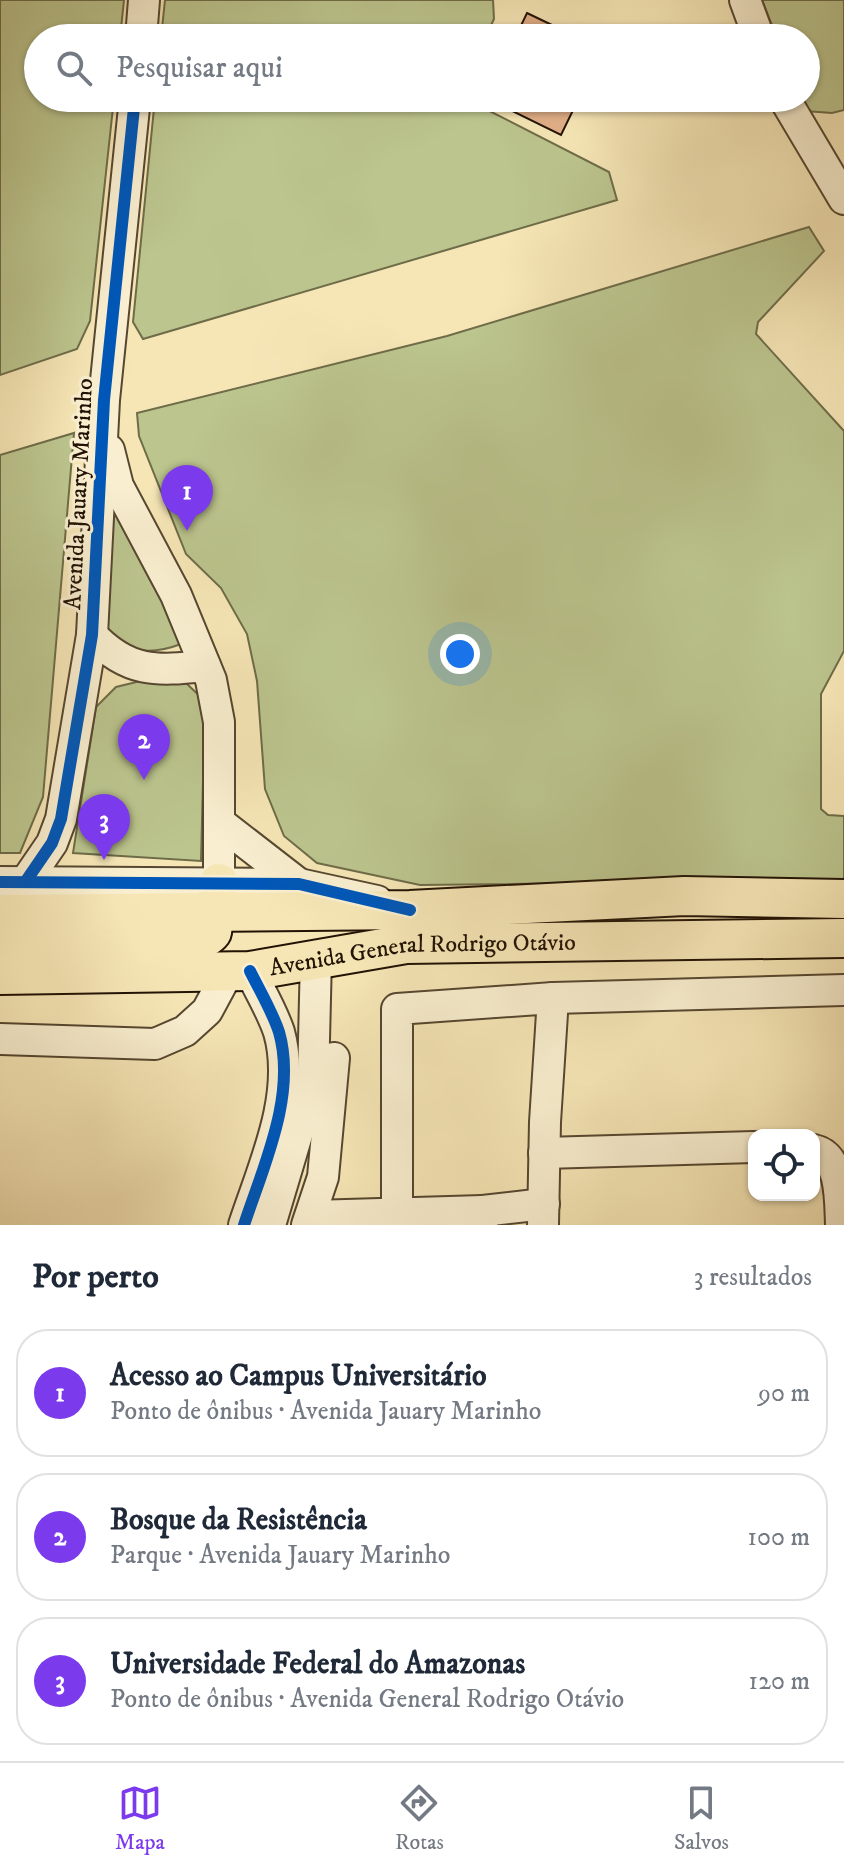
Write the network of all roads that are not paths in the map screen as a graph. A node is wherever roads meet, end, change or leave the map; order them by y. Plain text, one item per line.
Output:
1 (144, 0) edge
2 (745, 0) edge
3 (142, 24) edge
4 (754, 24) edge
5 (134, 112) edge
6 (792, 112) edge
7 (844, 199) edge
8 (104, 400) junction
9 (92, 635) junction
10 (205, 666) junction
11 (137, 667) junction
12 (83, 691) junction
13 (219, 822) junction
14 (13, 882) edge
15 (299, 884) junction
16 (217, 897) junction
17 (844, 899) edge
18 (410, 910) junction
19 (0, 914) edge
20 (844, 938) edge
21 (0, 948) edge
22 (324, 956) junction
23 (239, 971) junction
24 (0, 975) edge
25 (844, 990) edge
26 (553, 998) junction
27 (0, 1039) edge
28 (748, 1147) edge
29 (820, 1151) edge
30 (544, 1153) junction
31 (397, 1214) junction
32 (544, 1214) edge
33 (483, 1218) edge
34 (310, 1220) edge
35 (244, 1225) edge
36 (270, 1225) edge
37 (841, 1225) edge

1 - 3 street
2 - 4 street
5 - 8 street, Avenida Jauary Marinho
6 - 7 street
8 - 9 street, Avenida Jauary Marinho
8 - 10 street, Avenida Jauary Marinho
9 - 11 street
9 - 12 street, Avenida Jauary Marinho
10 - 11 street
10 - 13 street, Avenida Jauary Marinho
11 - 12 street
12 - 14 street, Avenida Jauary Marinho
13 - 15 street
13 - 16 street, Avenida Jauary Marinho
14 - 16 street, Avenida General Rodrigo Otávio
15 - 16 street, Avenida General Rodrigo Otávio
15 - 18 street, Avenida General Rodrigo Otávio
16 - 18 main road, Avenida General Rodrigo Otávio
16 - 19 main road, Avenida General Rodrigo Otávio
16 - 21 main road
17 - 18 main road, Avenida General Rodrigo Otávio
20 - 22 main road, Avenida General Rodrigo Otávio
22 - 23 main road, Avenida General Rodrigo Otávio
22 - 34 street
22 - 36 street
23 - 24 main road, Avenida General Rodrigo Otávio
23 - 27 street
23 - 35 street
25 - 26 street
26 - 30 street
26 - 31 street
28 - 30 street
29 - 37 street
30 - 32 street
31 - 33 street
31 - 34 street
32 - 33 street

